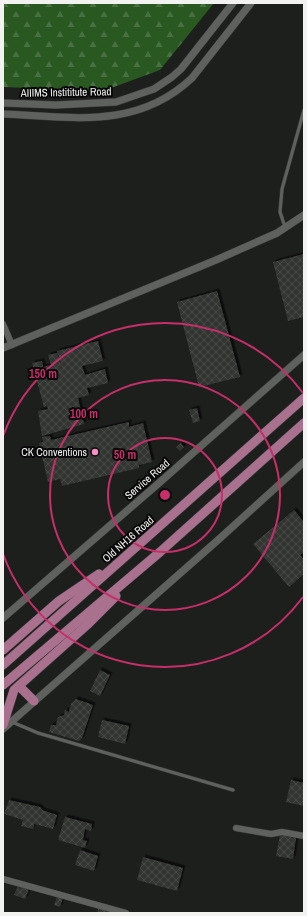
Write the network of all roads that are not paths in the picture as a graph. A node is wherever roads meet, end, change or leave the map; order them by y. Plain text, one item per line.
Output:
1 (233, 3) edge
2 (251, 3) edge
3 (3, 103) edge
4 (304, 110) edge
5 (3, 114) edge
6 (304, 215) edge
7 (285, 228) junction
8 (3, 324) edge
9 (12, 345) junction
10 (3, 348) edge
11 (304, 355) edge
12 (304, 398) edge
13 (304, 423) edge
14 (304, 462) edge
15 (131, 552) junction
16 (160, 552) junction
17 (3, 618) edge
18 (3, 650) edge
19 (3, 665) edge
20 (3, 685) edge
21 (19, 686) junction
22 (34, 701) junction
23 (8, 723) edge
24 (3, 729) edge
25 (234, 790) dead end
26 (236, 828) dead end
27 (304, 836) edge
28 (3, 879) edge
29 (126, 913) edge

1 - 3 street, AIIIMS Instititute Road
2 - 5 street, AIIIMS Instititute Road
4 - 7 lane
6 - 7 street
7 - 9 street
8 - 9 street
9 - 10 street
11 - 17 street, Service Road
12 - 15 main road, Old NH16 Road
13 - 16 main road
14 - 22 street
15 - 18 main road
15 - 19 main road, Old NH16 Road
16 - 20 main road
16 - 21 main road
21 - 22 main road
21 - 23 main road
22 - 23 street
23 - 24 street
23 - 25 lane
26 - 27 street
28 - 29 street

